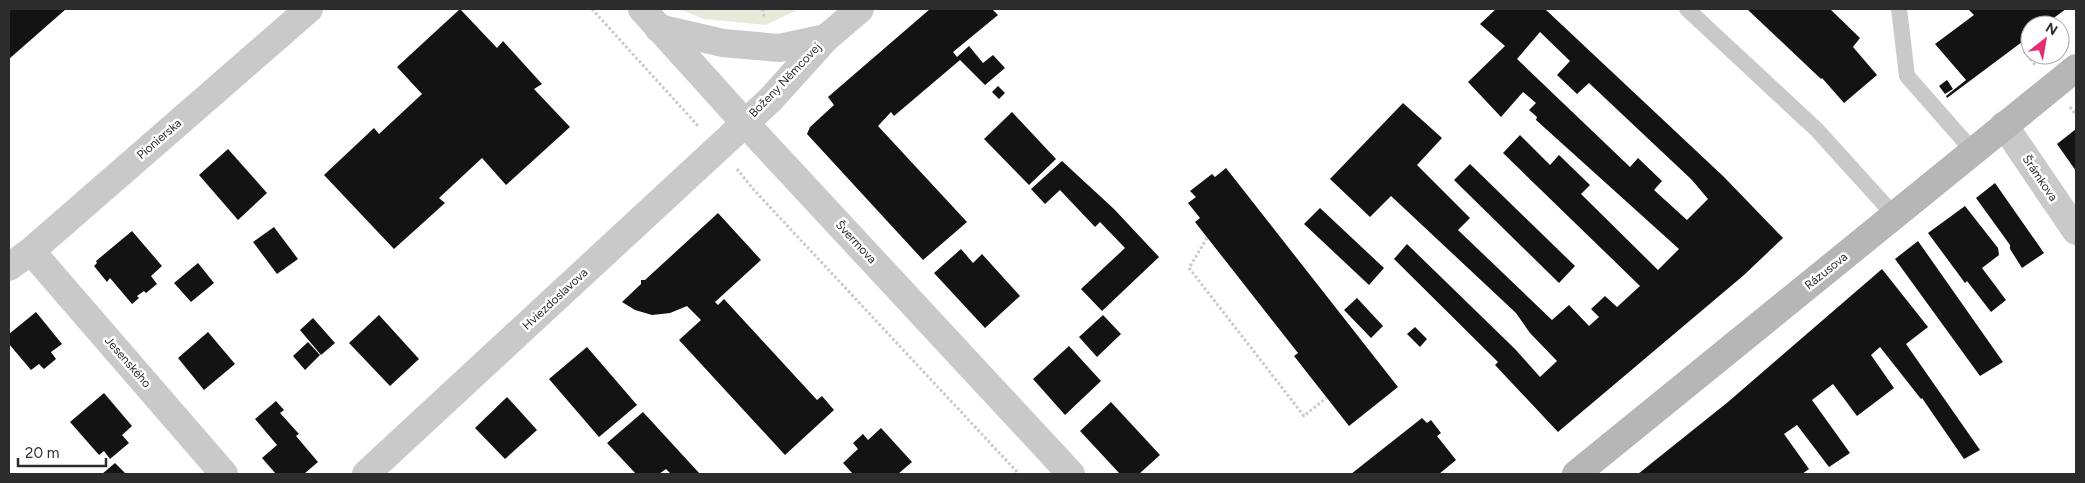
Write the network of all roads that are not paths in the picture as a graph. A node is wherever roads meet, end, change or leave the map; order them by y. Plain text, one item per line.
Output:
1 (308, 9) edge
2 (860, 9) edge
3 (1687, 9) edge
4 (1899, 9) edge
5 (650, 18) edge
6 (826, 38) junction
7 (2076, 68) edge
8 (744, 122) junction
9 (2004, 125) junction
10 (1973, 151) junction
11 (1894, 215) junction
12 (2076, 231) edge
13 (31, 251) junction
14 (9, 267) edge
15 (224, 474) edge
16 (366, 474) edge
17 (1071, 474) edge
18 (1576, 474) edge

1 - 13 street, Pionierska
2 - 6 street, Boženy Němcovej
3 - 11 lane
4 - 10 lane
5 - 6 street, Boženy Němcovej
5 - 8 street, Švermova
6 - 8 street, Boženy Němcovej
7 - 9 main road, Rázusova
8 - 16 street, Hviezdoslavova
8 - 17 street, Švermova
9 - 10 main road, Rázusova
9 - 12 street, Šrámkova
10 - 11 main road, Rázusova
11 - 18 main road, Rázusova
13 - 14 street, Pionierska
13 - 15 street, Jesenského

